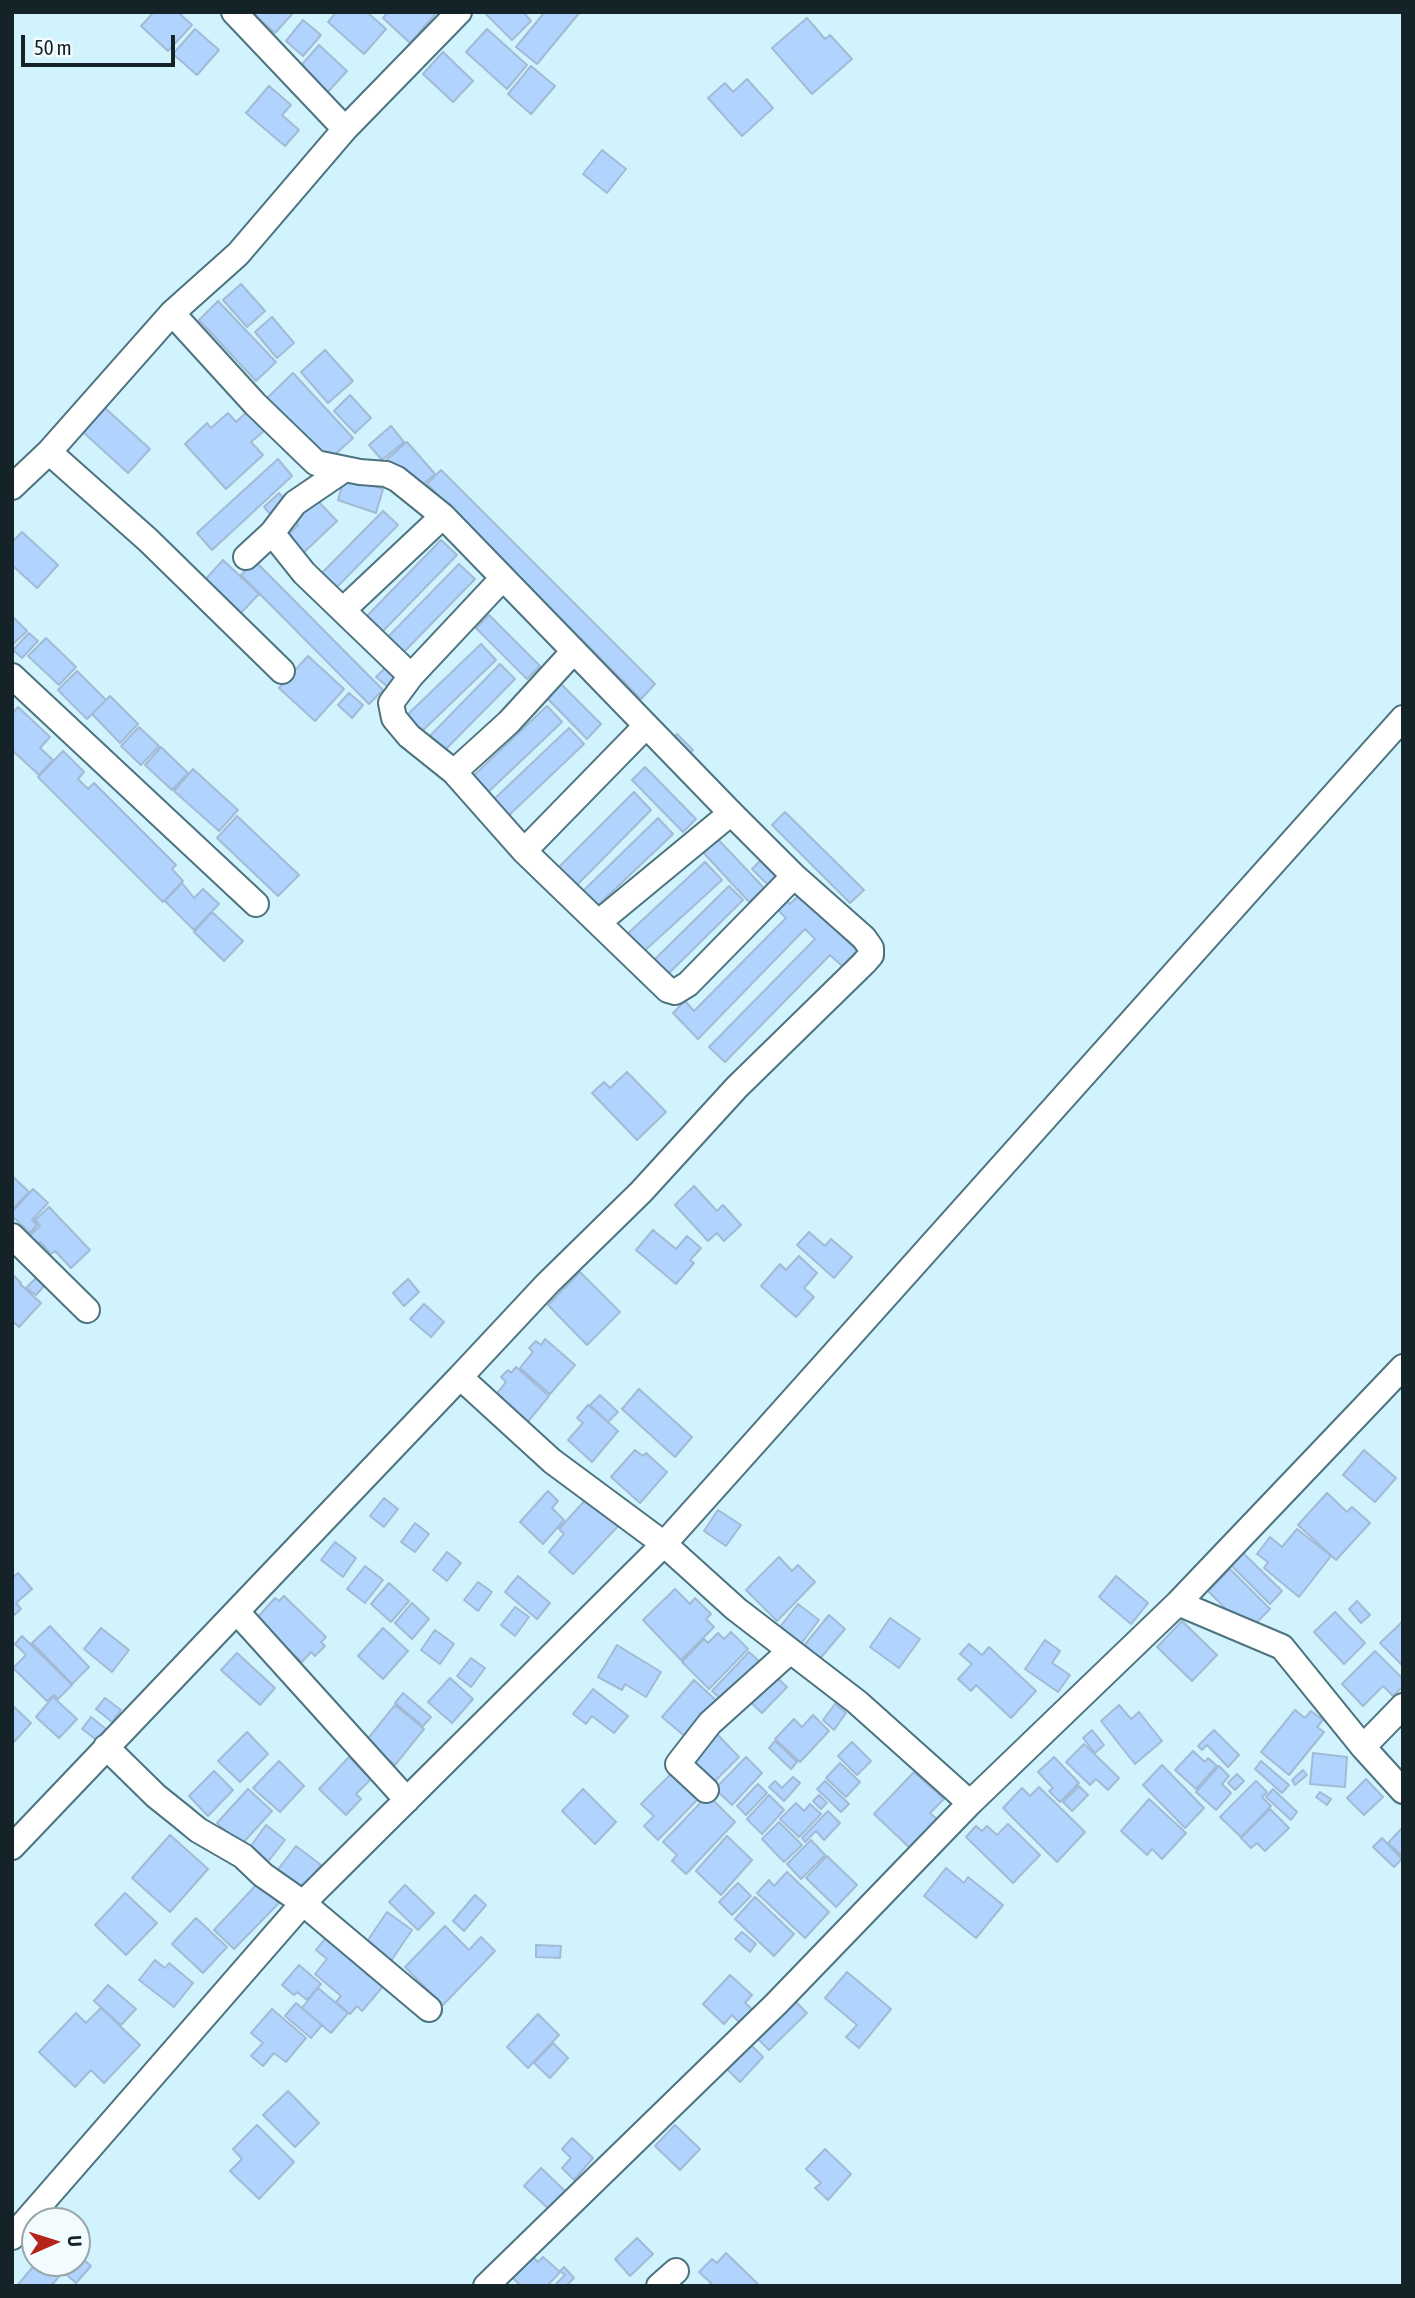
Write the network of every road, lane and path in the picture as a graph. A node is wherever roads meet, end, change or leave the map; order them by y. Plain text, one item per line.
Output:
1 (234, 12) edge
2 (459, 12) edge
3 (345, 129) junction
4 (172, 313) junction
5 (48, 452) junction
6 (345, 469) junction
7 (12, 487) edge
8 (443, 516) junction
9 (272, 533) junction
10 (246, 556) dead end
11 (502, 579) junction
12 (343, 610) junction
13 (574, 651) junction
14 (282, 671) dead end
15 (12, 676) edge
16 (411, 676) junction
17 (1403, 718) edge
18 (646, 726) junction
19 (454, 772) junction
20 (730, 813) junction
21 (524, 851) junction
22 (794, 876) junction
23 (256, 904) dead end
24 (599, 922) junction
25 (12, 1236) edge
26 (87, 1310) dead end
27 (1403, 1367) edge
28 (460, 1377) junction
29 (664, 1544) junction
30 (1178, 1603) junction
31 (237, 1612) junction
32 (790, 1651) junction
33 (1403, 1706) edge
34 (106, 1747) junction
35 (1363, 1747) junction
36 (706, 1790) dead end
37 (1403, 1791) edge
38 (407, 1800) junction
39 (970, 1803) junction
40 (12, 1847) edge
41 (303, 1903) junction
42 (429, 2009) dead end
43 (12, 2237) edge
44 (486, 2286) edge

1 - 3 street
2 - 3 street
3 - 4 street
4 - 5 street
4 - 6 street
5 - 7 street
5 - 14 street
6 - 8 street
6 - 9 street
8 - 11 street
8 - 12 street
9 - 10 street
9 - 12 street
11 - 13 street
11 - 16 street
12 - 16 street
13 - 18 street
13 - 19 street
15 - 23 street
16 - 19 street
17 - 29 street
18 - 20 street
18 - 21 street
19 - 21 street
20 - 22 street
20 - 24 street
21 - 24 street
22 - 24 street
22 - 28 street
25 - 26 street
27 - 30 street
28 - 29 street
28 - 31 street
29 - 32 street
29 - 38 street
30 - 35 street
30 - 39 street
31 - 34 street
31 - 38 street
32 - 36 street
32 - 39 street
33 - 35 street
34 - 40 street
34 - 41 street
35 - 37 street
38 - 41 street
39 - 44 street
41 - 42 street
41 - 43 street

